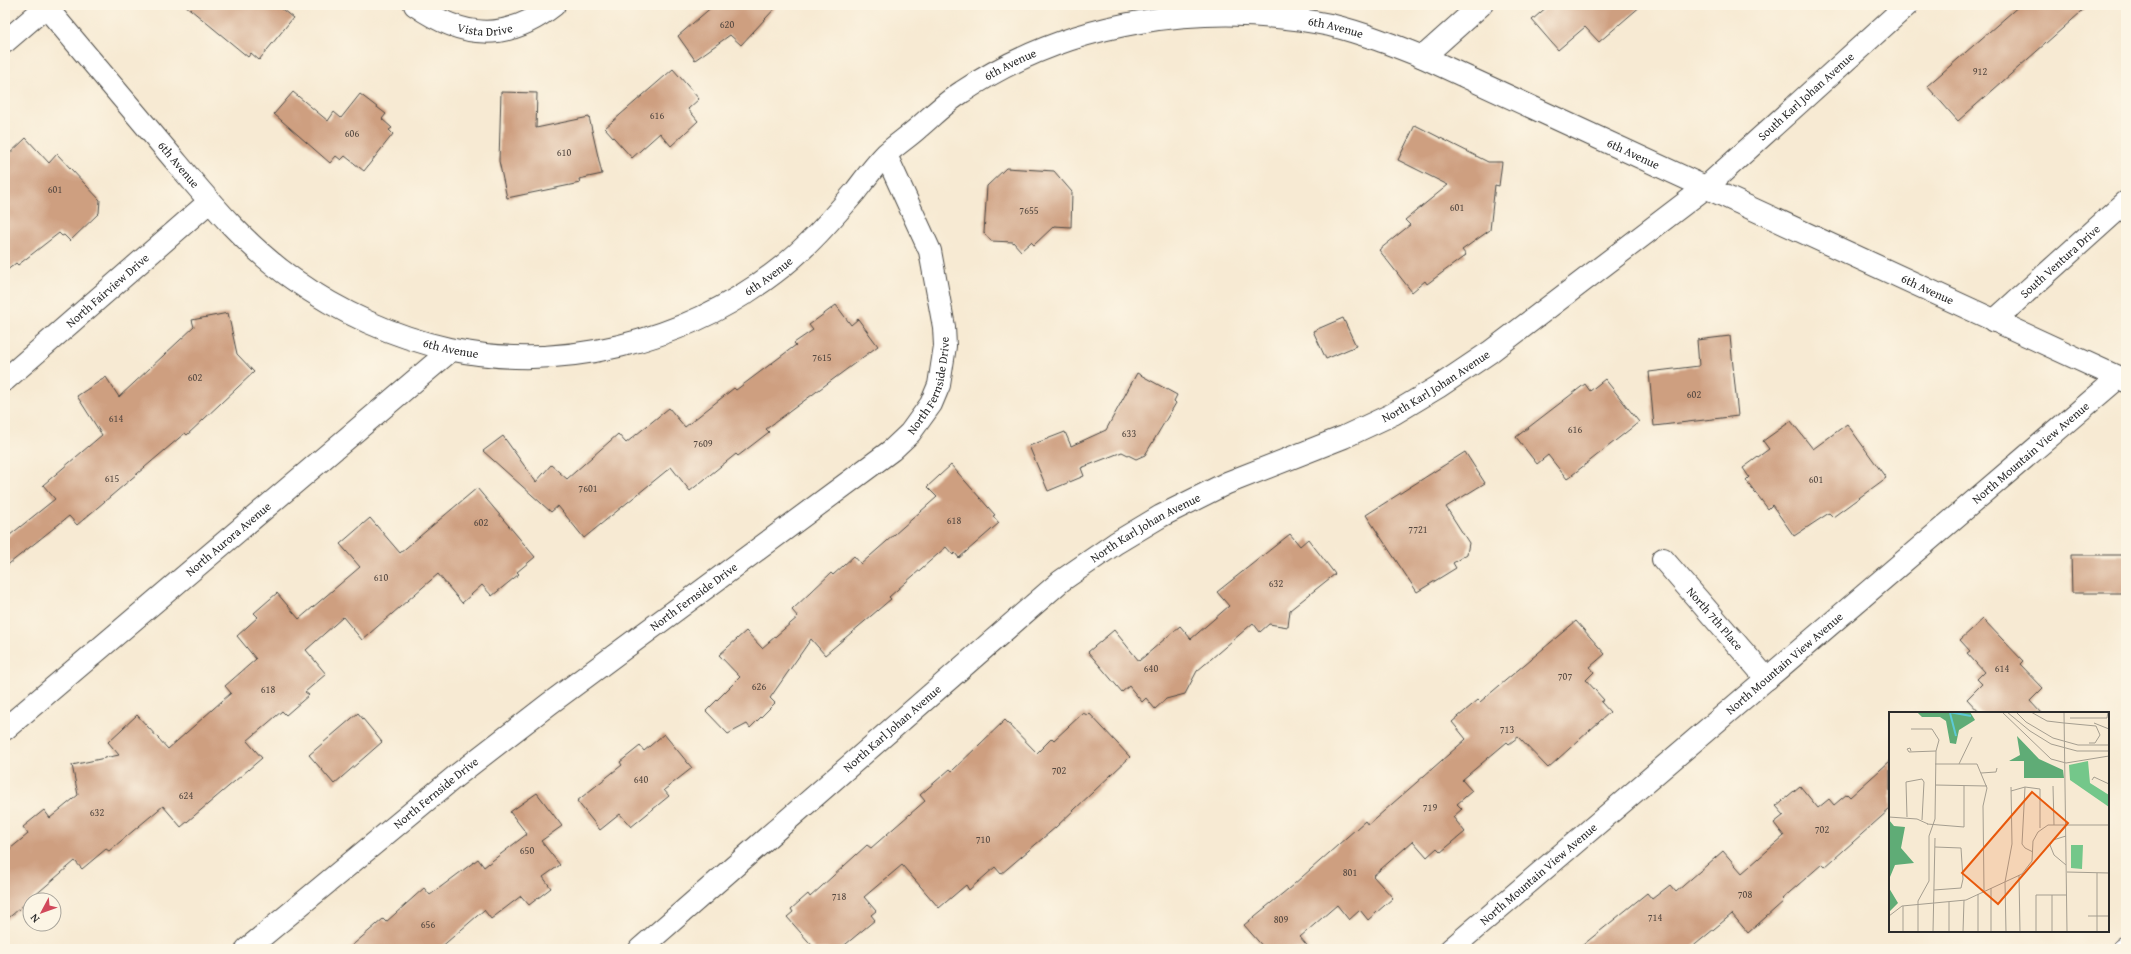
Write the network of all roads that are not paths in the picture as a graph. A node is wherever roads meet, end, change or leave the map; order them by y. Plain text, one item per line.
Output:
1 (415, 5) edge
2 (554, 5) edge
3 (1481, 5) edge
4 (1908, 5) edge
5 (47, 6) edge
6 (5, 42) edge
7 (1423, 57) junction
8 (886, 155) junction
9 (1705, 188) junction
10 (210, 202) junction
11 (2126, 202) edge
12 (1994, 321) junction
13 (451, 350) junction
14 (2122, 379) edge
15 (5, 380) edge
16 (1663, 559) dead end
17 (1767, 678) junction
18 (5, 729) edge
19 (2126, 947) edge
20 (247, 949) edge
21 (640, 949) edge
22 (1451, 949) edge
23 (2124, 949) edge

1 - 2 street, Vista Drive
3 - 7 street
4 - 9 street, South Karl Johan Avenue
5 - 6 street
5 - 10 street, 6th Avenue
7 - 8 street, 6th Avenue
7 - 9 street, 6th Avenue
8 - 13 street, 6th Avenue
8 - 20 street, North Fernside Drive
9 - 12 street, 6th Avenue
9 - 21 street, North Karl Johan Avenue
10 - 13 street, 6th Avenue
10 - 15 street, North Fairview Drive
11 - 12 street, South Ventura Drive
12 - 14 street, 6th Avenue
13 - 18 street, North Aurora Avenue
14 - 17 street, North Mountain View Avenue
16 - 17 street, North 7th Place
17 - 22 street, North Mountain View Avenue
19 - 23 street

